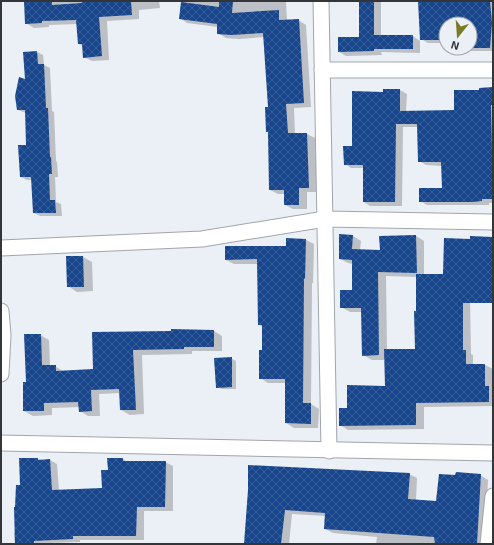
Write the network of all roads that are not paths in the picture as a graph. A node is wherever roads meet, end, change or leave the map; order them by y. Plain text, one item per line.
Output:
1 (321, 1) edge
2 (322, 70) junction
3 (493, 70) edge
4 (325, 219) junction
5 (493, 222) edge
6 (1, 248) edge
7 (1, 311) edge
8 (1, 374) edge
9 (1, 443) edge
10 (328, 451) junction
11 (493, 453) edge
12 (493, 496) edge
13 (488, 544) edge

1 - 2 street
2 - 3 street
2 - 4 street
4 - 5 street
4 - 6 street
4 - 10 street
7 - 8 street
9 - 10 street
10 - 11 street
12 - 13 street

